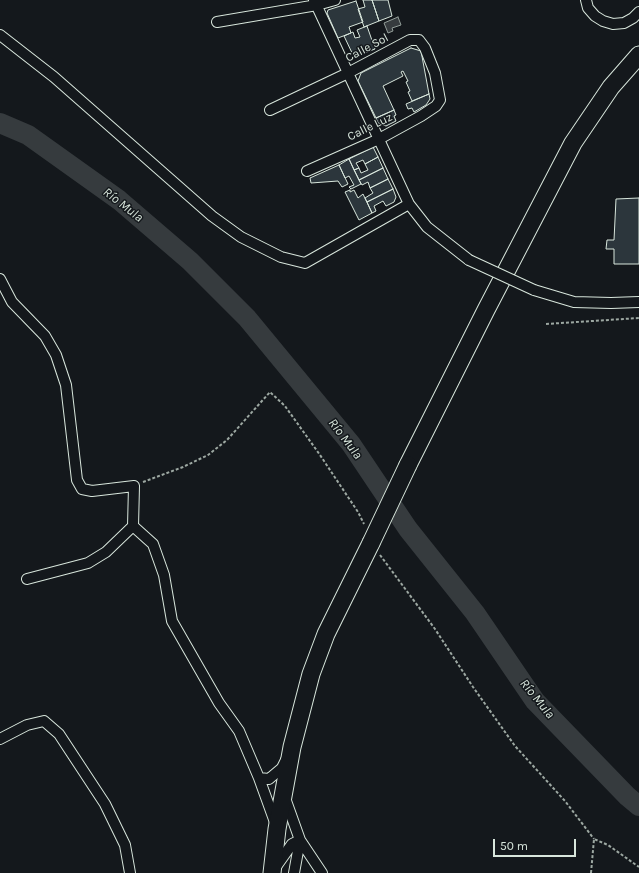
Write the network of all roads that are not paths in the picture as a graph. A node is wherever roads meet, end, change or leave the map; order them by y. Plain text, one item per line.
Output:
1 (335, 0) edge
2 (586, 0) edge
3 (315, 3) edge
4 (639, 12) edge
5 (216, 22) dead end
6 (0, 35) edge
7 (639, 55) edge
8 (348, 73) junction
9 (440, 100) joint
10 (270, 110) dead end
11 (379, 139) junction
12 (307, 170) dead end
13 (409, 204) junction
14 (0, 279) edge
15 (639, 302) edge
16 (133, 526) junction
17 (27, 579) dead end
18 (0, 739) edge
19 (292, 747) junction
20 (259, 778) junction
21 (284, 794) junction
22 (277, 829) junction
23 (300, 840) junction
24 (130, 873) edge
25 (272, 873) edge
26 (294, 873) edge
27 (322, 873) edge

1 - 3 street
2 - 4 street
3 - 5 street
3 - 8 street
6 - 13 street
7 - 19 highway, bridge
8 - 9 street, Calle Sol
8 - 10 street, Calle Sol
8 - 11 street
9 - 11 street, Calle Luz
11 - 12 street, Calle Luz
11 - 13 street
13 - 15 street, bridge
14 - 16 street
16 - 17 street
16 - 20 street
18 - 24 street
19 - 20 street
19 - 21 highway
20 - 22 street
21 - 22 highway
21 - 23 street
22 - 25 highway
23 - 25 street
23 - 26 street
23 - 27 street

